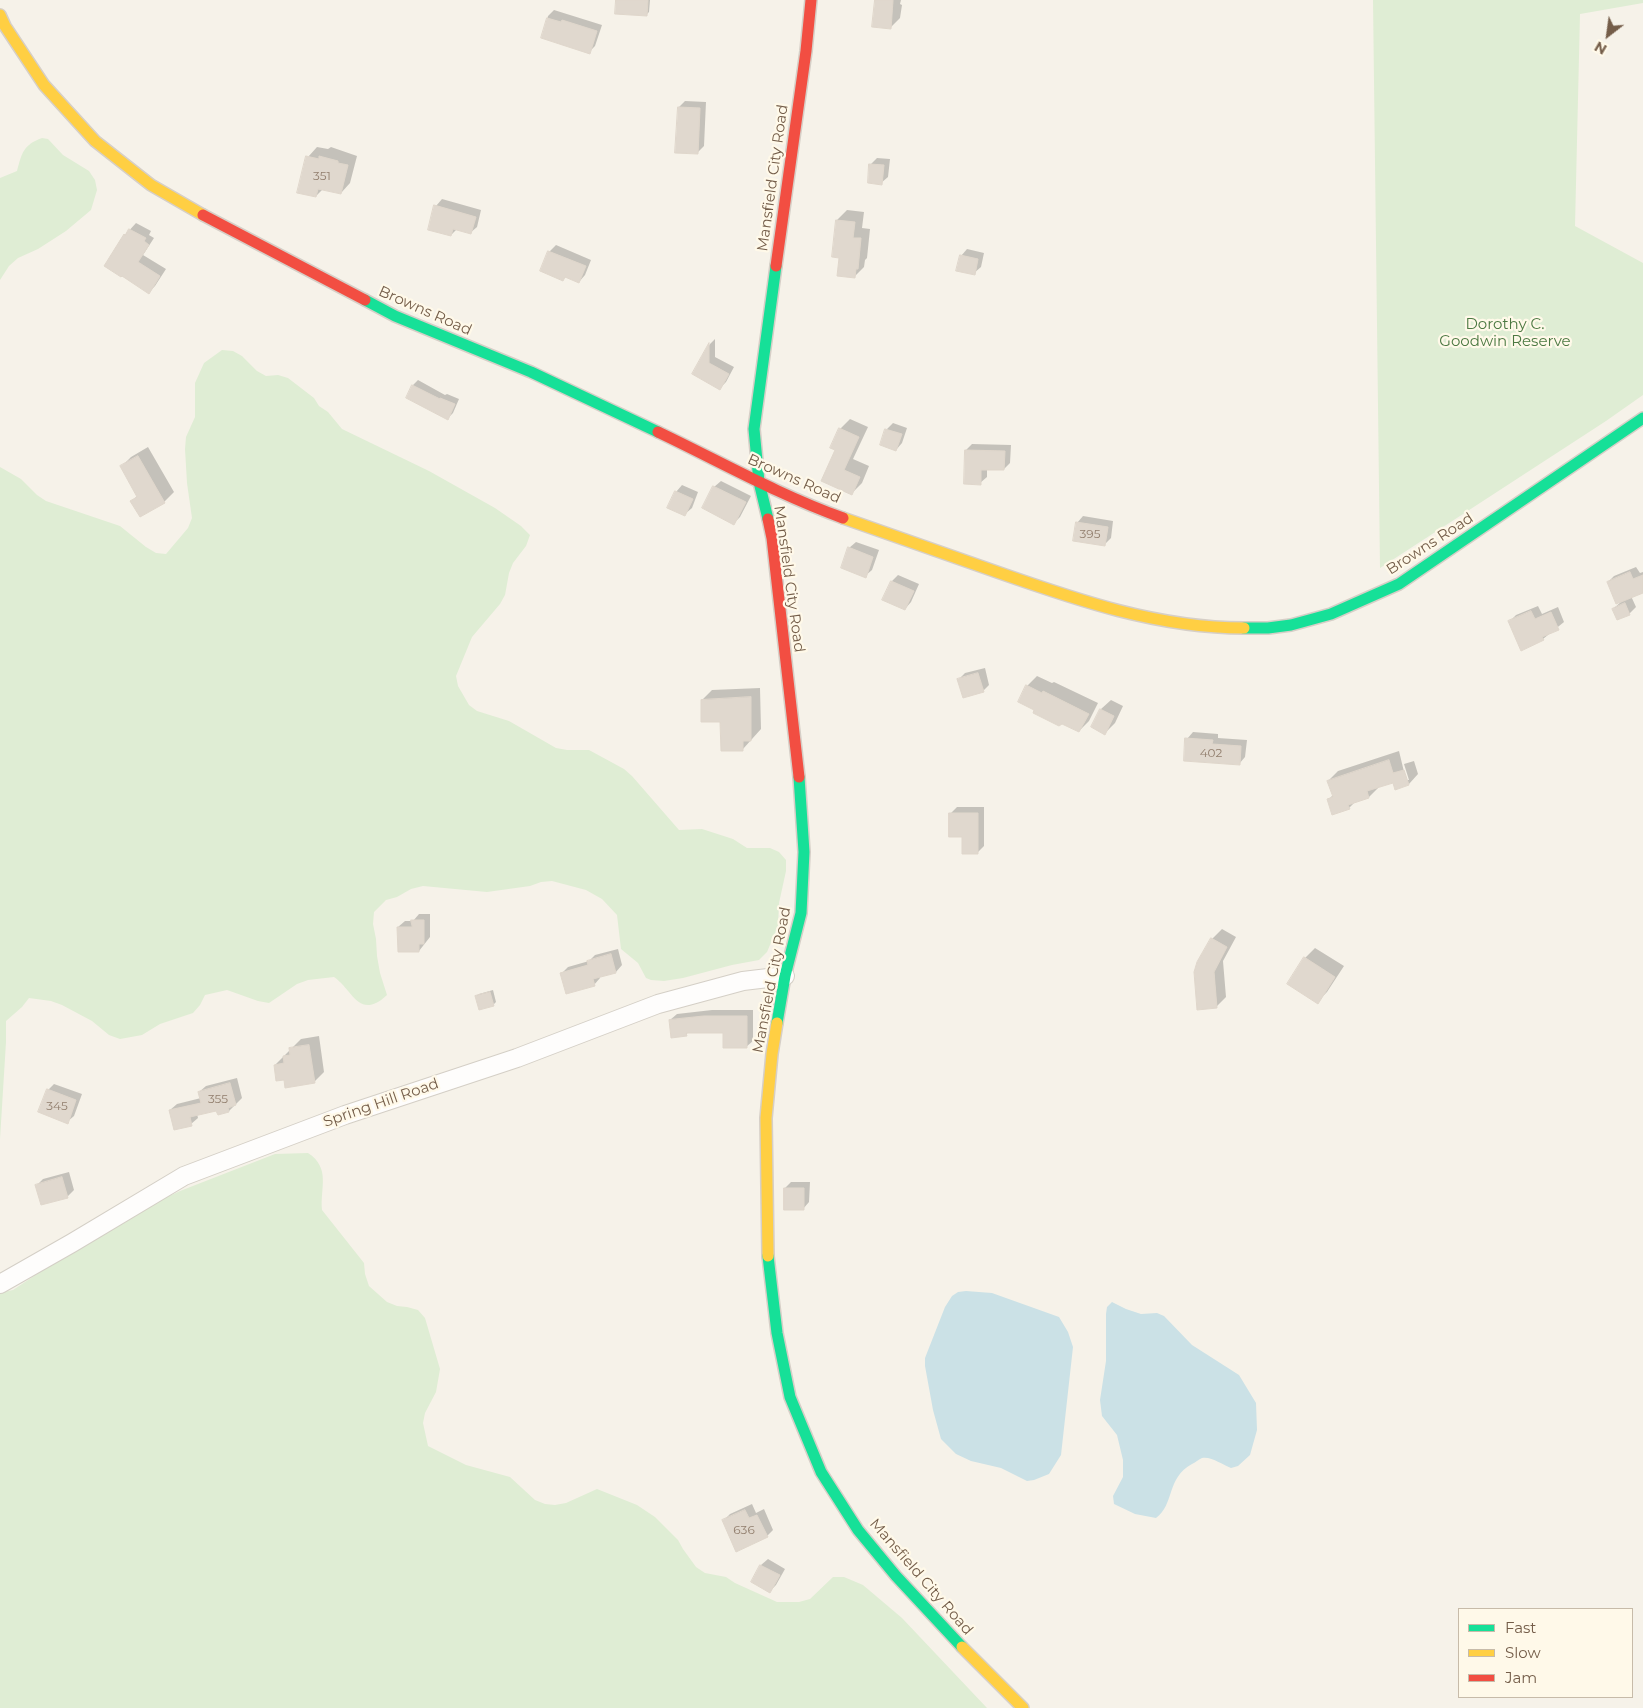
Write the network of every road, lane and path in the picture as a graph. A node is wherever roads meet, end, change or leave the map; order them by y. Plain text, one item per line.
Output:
1 (810, 0) edge
2 (0, 15) edge
3 (1643, 418) edge
4 (759, 482) junction
5 (785, 976) junction
6 (0, 1284) edge
7 (1023, 1708) edge

1 - 4 street, Mansfield City Road
2 - 4 street, Browns Road
3 - 4 street, Browns Road
4 - 5 street, Mansfield City Road
5 - 6 street, Spring Hill Road
5 - 7 street, Mansfield City Road

